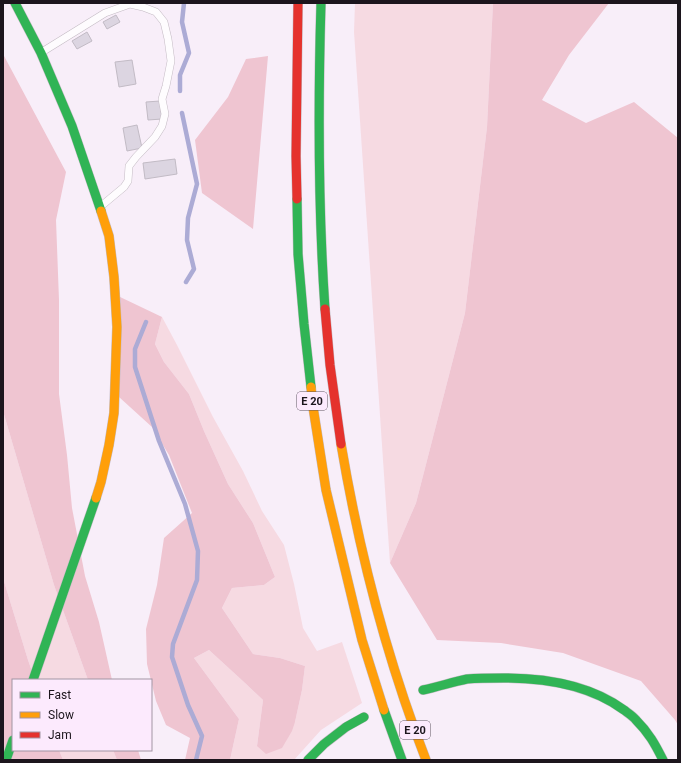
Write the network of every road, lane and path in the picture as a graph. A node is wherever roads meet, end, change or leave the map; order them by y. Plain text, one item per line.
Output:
1 (15, 3) edge
2 (298, 3) edge
3 (321, 3) edge
4 (41, 53) junction
5 (100, 207) junction
6 (33, 679) edge
7 (423, 690) dead end
8 (404, 700) junction
9 (364, 717) dead end
10 (428, 740) dead end
11 (12, 743) edge
12 (6, 760) edge
13 (308, 760) edge
14 (402, 760) edge
15 (426, 760) edge
16 (663, 760) edge

1 - 4 main road
2 - 14 main road, E 20
3 - 8 main road, E 20
4 - 5 main road
4 - 5 lane
5 - 6 main road
7 - 16 main road
8 - 10 main road
8 - 15 main road, E 20
9 - 13 main road
11 - 12 main road

